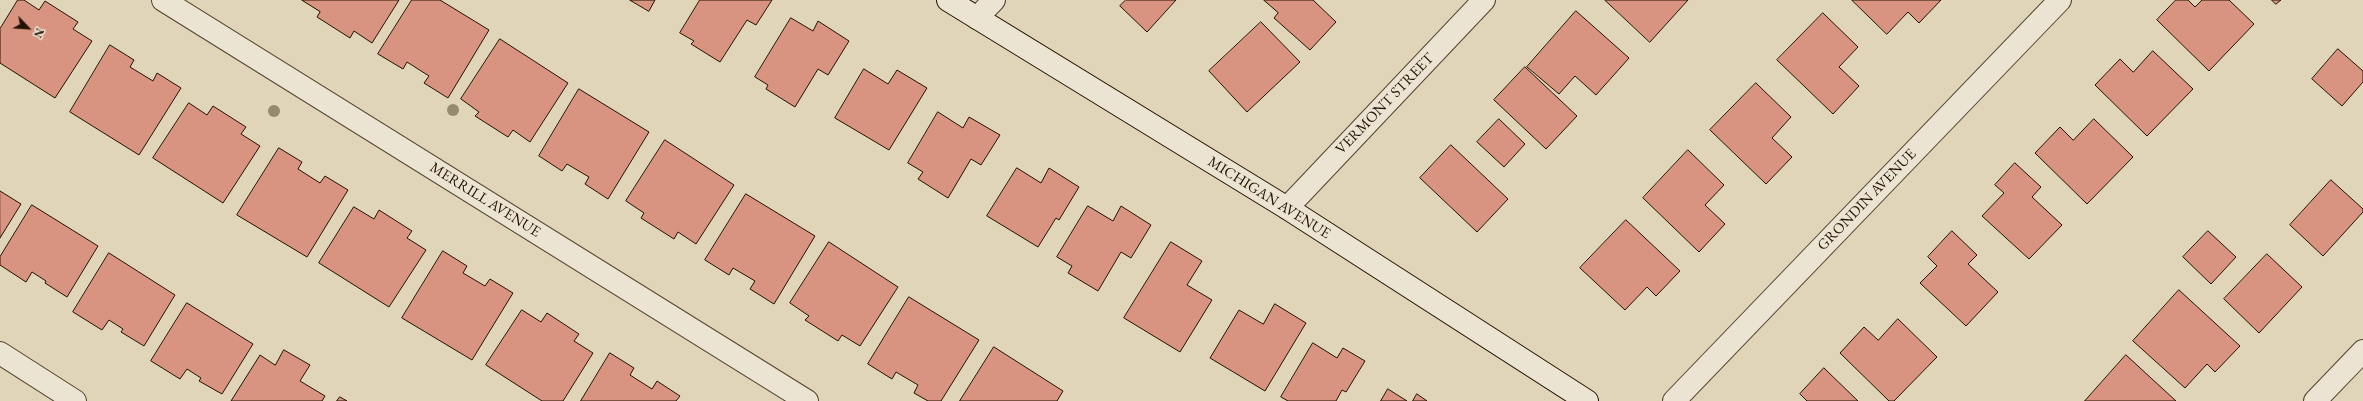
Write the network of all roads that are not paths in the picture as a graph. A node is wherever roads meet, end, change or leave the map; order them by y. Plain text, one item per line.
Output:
1 (163, 0) edge
2 (948, 0) edge
3 (994, 0) edge
4 (1484, 0) edge
5 (2060, 0) edge
6 (977, 18) junction
7 (1287, 208) junction
8 (2363, 352) edge
9 (0, 353) edge
10 (75, 401) edge
11 (808, 401) edge
12 (1587, 401) edge
13 (1674, 401) edge
14 (2315, 401) edge

1 - 11 street, MERRILL AVENUE
2 - 6 street, MICHIGAN AVENUE
3 - 6 street
4 - 7 street, VERMONT STREET
5 - 13 street, GRONDIN AVENUE
6 - 7 street, MICHIGAN AVENUE
7 - 12 street, MICHIGAN AVENUE
8 - 14 street
9 - 10 street

